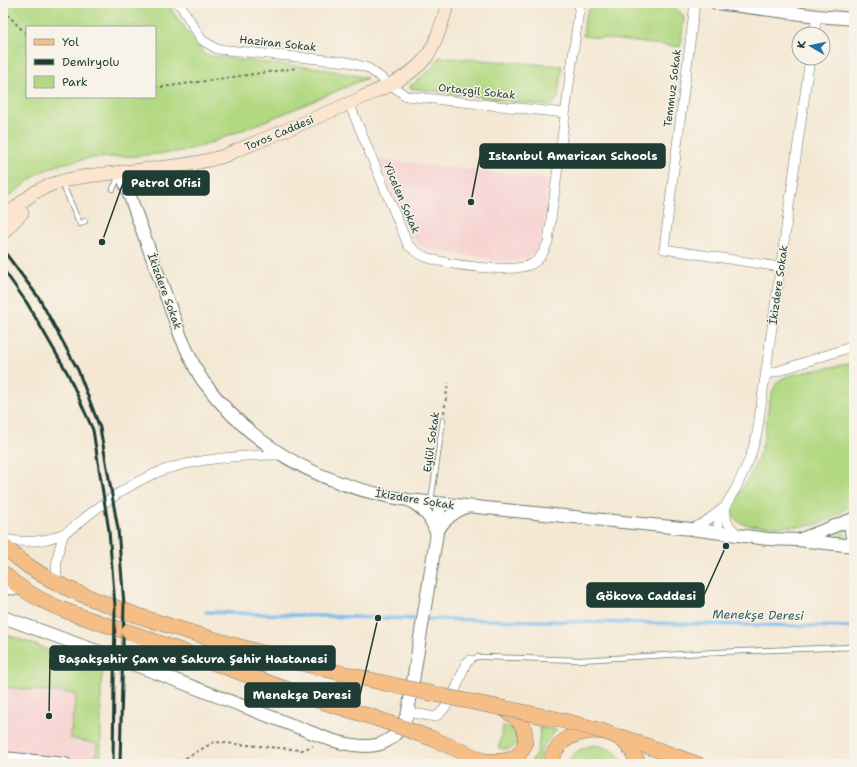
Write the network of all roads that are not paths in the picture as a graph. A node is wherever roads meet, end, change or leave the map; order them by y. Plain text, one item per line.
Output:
1 (179, 3) edge
2 (448, 3) edge
3 (580, 3) edge
4 (695, 3) edge
5 (716, 3) edge
6 (817, 16) junction
7 (854, 19) edge
8 (815, 26) edge
9 (809, 66) edge
10 (391, 84) junction
11 (349, 103) junction
12 (565, 113) junction
13 (122, 172) junction
14 (62, 182) junction
15 (113, 189) dead end
16 (3, 219) edge
17 (85, 222) dead end
18 (3, 233) edge
19 (780, 267) junction
20 (854, 346) edge
21 (766, 375) junction
22 (443, 420) road end
23 (281, 456) junction
24 (408, 500) junction
25 (436, 503) junction
26 (726, 505) junction
27 (467, 507) junction
28 (854, 518) edge
29 (691, 529) junction
30 (720, 532) junction
31 (64, 534) junction
32 (740, 535) junction
33 (3, 539) edge
34 (436, 539) junction
35 (798, 540) junction
36 (854, 541) edge
37 (3, 545) edge
38 (854, 546) edge
39 (3, 574) edge
40 (58, 584) junction
41 (23, 589) junction
42 (3, 591) edge
43 (3, 617) edge
44 (854, 647) edge
45 (470, 660) joint
46 (503, 708) junction
47 (408, 712) junction
48 (608, 732) junction
49 (5, 759) edge
50 (487, 763) edge
51 (65, 764) edge
52 (550, 764) edge
53 (638, 764) edge
54 (697, 764) edge

1 - 10 street, Haziran Sokak
2 - 10 main road, Toros Caddesi
3 - 12 street, Yücelen Sokak
4 - 19 street, Temmuz Sokak
5 - 6 street
6 - 7 street
6 - 8 street
9 - 19 street, İkizdere Sokak
10 - 11 main road, Toros Caddesi
10 - 12 street, Ortaçgil Sokak
11 - 12 street, Yücelen Sokak
11 - 13 main road, Toros Caddesi
13 - 14 main road, Toros Caddesi
13 - 15 lane
13 - 23 street, İkizdere Sokak
14 - 16 main road, Toros Caddesi
14 - 17 lane
14 - 18 main road, Toros Caddesi
19 - 21 street, İkizdere Sokak
20 - 21 street
21 - 26 street, İkizdere Sokak
22 - 25 lane, Eylül Sokak
23 - 24 street, İkizdere Sokak
23 - 31 street
24 - 25 street, İkizdere Sokak
24 - 34 street
25 - 27 street, İkizdere Sokak
25 - 34 street
26 - 29 street
26 - 30 street
26 - 32 street
27 - 29 street, İkizdere Sokak
27 - 34 street
28 - 35 street
28 - 36 street
29 - 30 street, İkizdere Sokak
30 - 32 street, İkizdere Sokak
31 - 33 street
31 - 40 street
32 - 35 street, İkizdere Sokak
34 - 47 street
35 - 38 street, İkizdere Sokak
37 - 40 main road
39 - 41 main road
40 - 46 main road, bridge
41 - 42 street
41 - 50 main road, bridge
43 - 47 street
44 - 45 lane
45 - 47 street
46 - 48 main road, bridge
46 - 50 main road, bridge
48 - 52 main road, bridge
48 - 53 main road
48 - 54 main road
49 - 51 street

